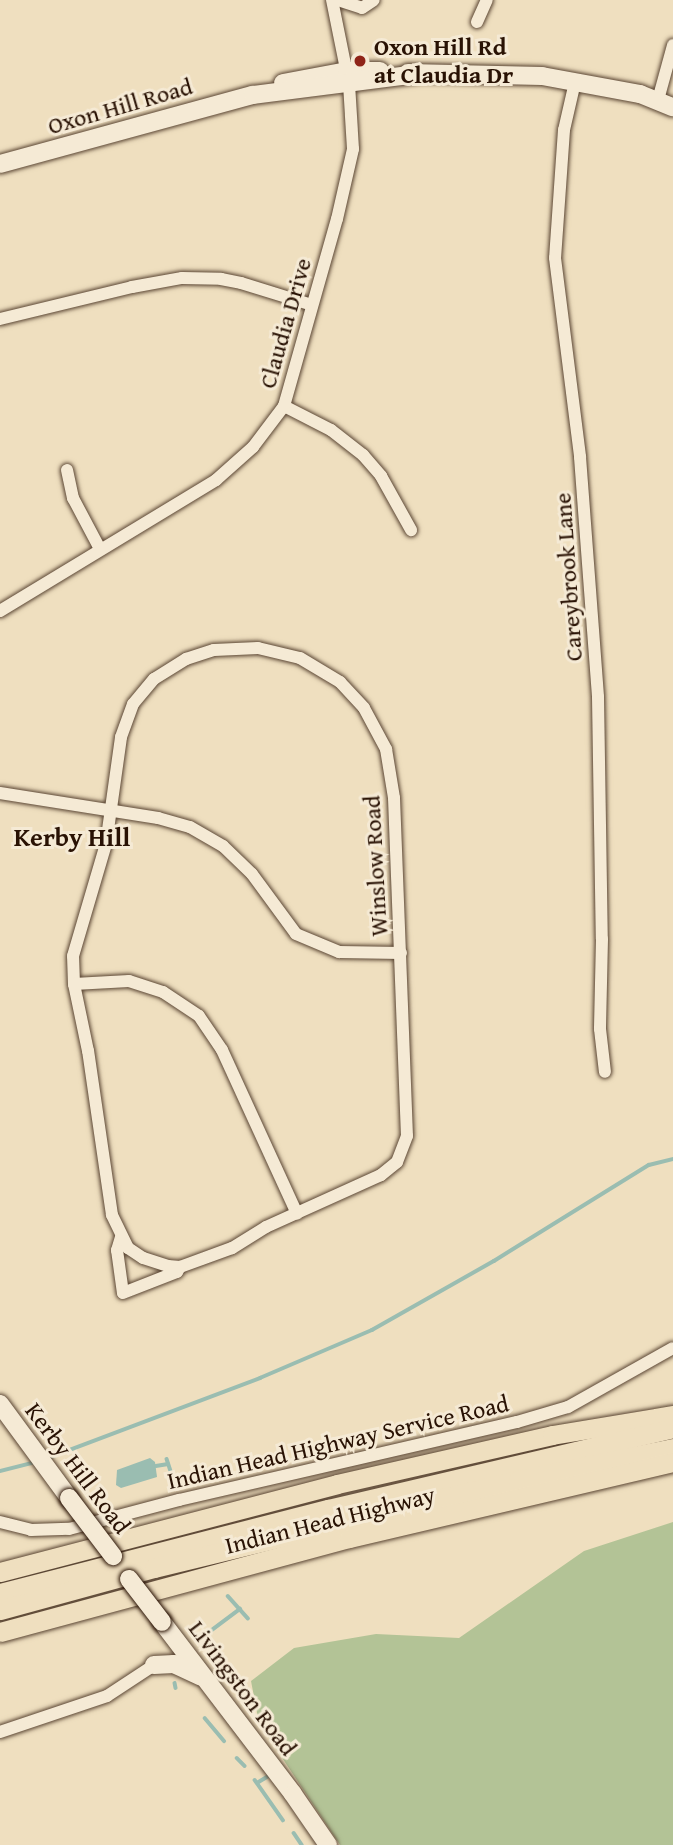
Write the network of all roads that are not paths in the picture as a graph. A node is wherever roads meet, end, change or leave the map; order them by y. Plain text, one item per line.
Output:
1 (332, 0) edge
2 (338, 0) edge
3 (374, 0) edge
4 (487, 0) edge
5 (477, 22) dead end
6 (673, 45) edge
7 (348, 77) junction
8 (575, 82) junction
9 (665, 104) edge
10 (0, 164) edge
11 (312, 305) junction
12 (0, 319) edge
13 (284, 406) junction
14 (67, 470) dead end
15 (411, 530) dead end
16 (100, 549) junction
17 (0, 611) edge
18 (0, 793) edge
19 (110, 810) junction
20 (401, 953) junction
21 (74, 984) junction
22 (605, 1072) dead end
23 (297, 1214) junction
24 (121, 1237) junction
25 (180, 1268) junction
26 (673, 1348) edge
27 (0, 1404) edge
28 (673, 1415) edge
29 (673, 1428) edge
30 (673, 1448) edge
31 (673, 1462) edge
32 (0, 1522) edge
33 (121, 1568) junction
34 (0, 1573) edge
35 (0, 1593) edge
36 (0, 1610) edge
37 (162, 1622) junction
38 (0, 1632) edge
39 (154, 1665) junction
40 (205, 1679) junction
41 (0, 1732) edge
42 (328, 1845) edge

1 - 7 street, Claudia Drive
2 - 3 street
4 - 5 street
6 - 9 street
7 - 8 main road, Oxon Hill Road
7 - 10 main road, Oxon Hill Road
7 - 11 street, Claudia Drive
8 - 9 main road, Oxon Hill Road
8 - 22 street, Careybrook Lane
11 - 12 street
11 - 13 street, Claudia Drive
13 - 15 street
13 - 16 street, Claudia Drive
14 - 16 street
16 - 17 street, Claudia Drive
18 - 19 street
19 - 20 street
19 - 20 street, Winslow Road
19 - 21 street, Winslow Road
20 - 23 street, Winslow Road
21 - 23 street
21 - 24 street, Winslow Road
23 - 25 street, Winslow Road
24 - 25 street
24 - 25 street, Winslow Road
26 - 32 street, Indian Head Highway Service Road
27 - 33 main road, Kerby Hill Road, bridge
28 - 34 highway, Indian Head Highway
29 - 33 highway
30 - 33 highway
31 - 38 highway, Indian Head Highway
33 - 35 highway
33 - 36 highway
33 - 37 main road, Livingston Road, bridge
37 - 39 main road
37 - 40 main road, Livingston Road
39 - 40 main road
39 - 41 street
40 - 42 main road, Livingston Road

